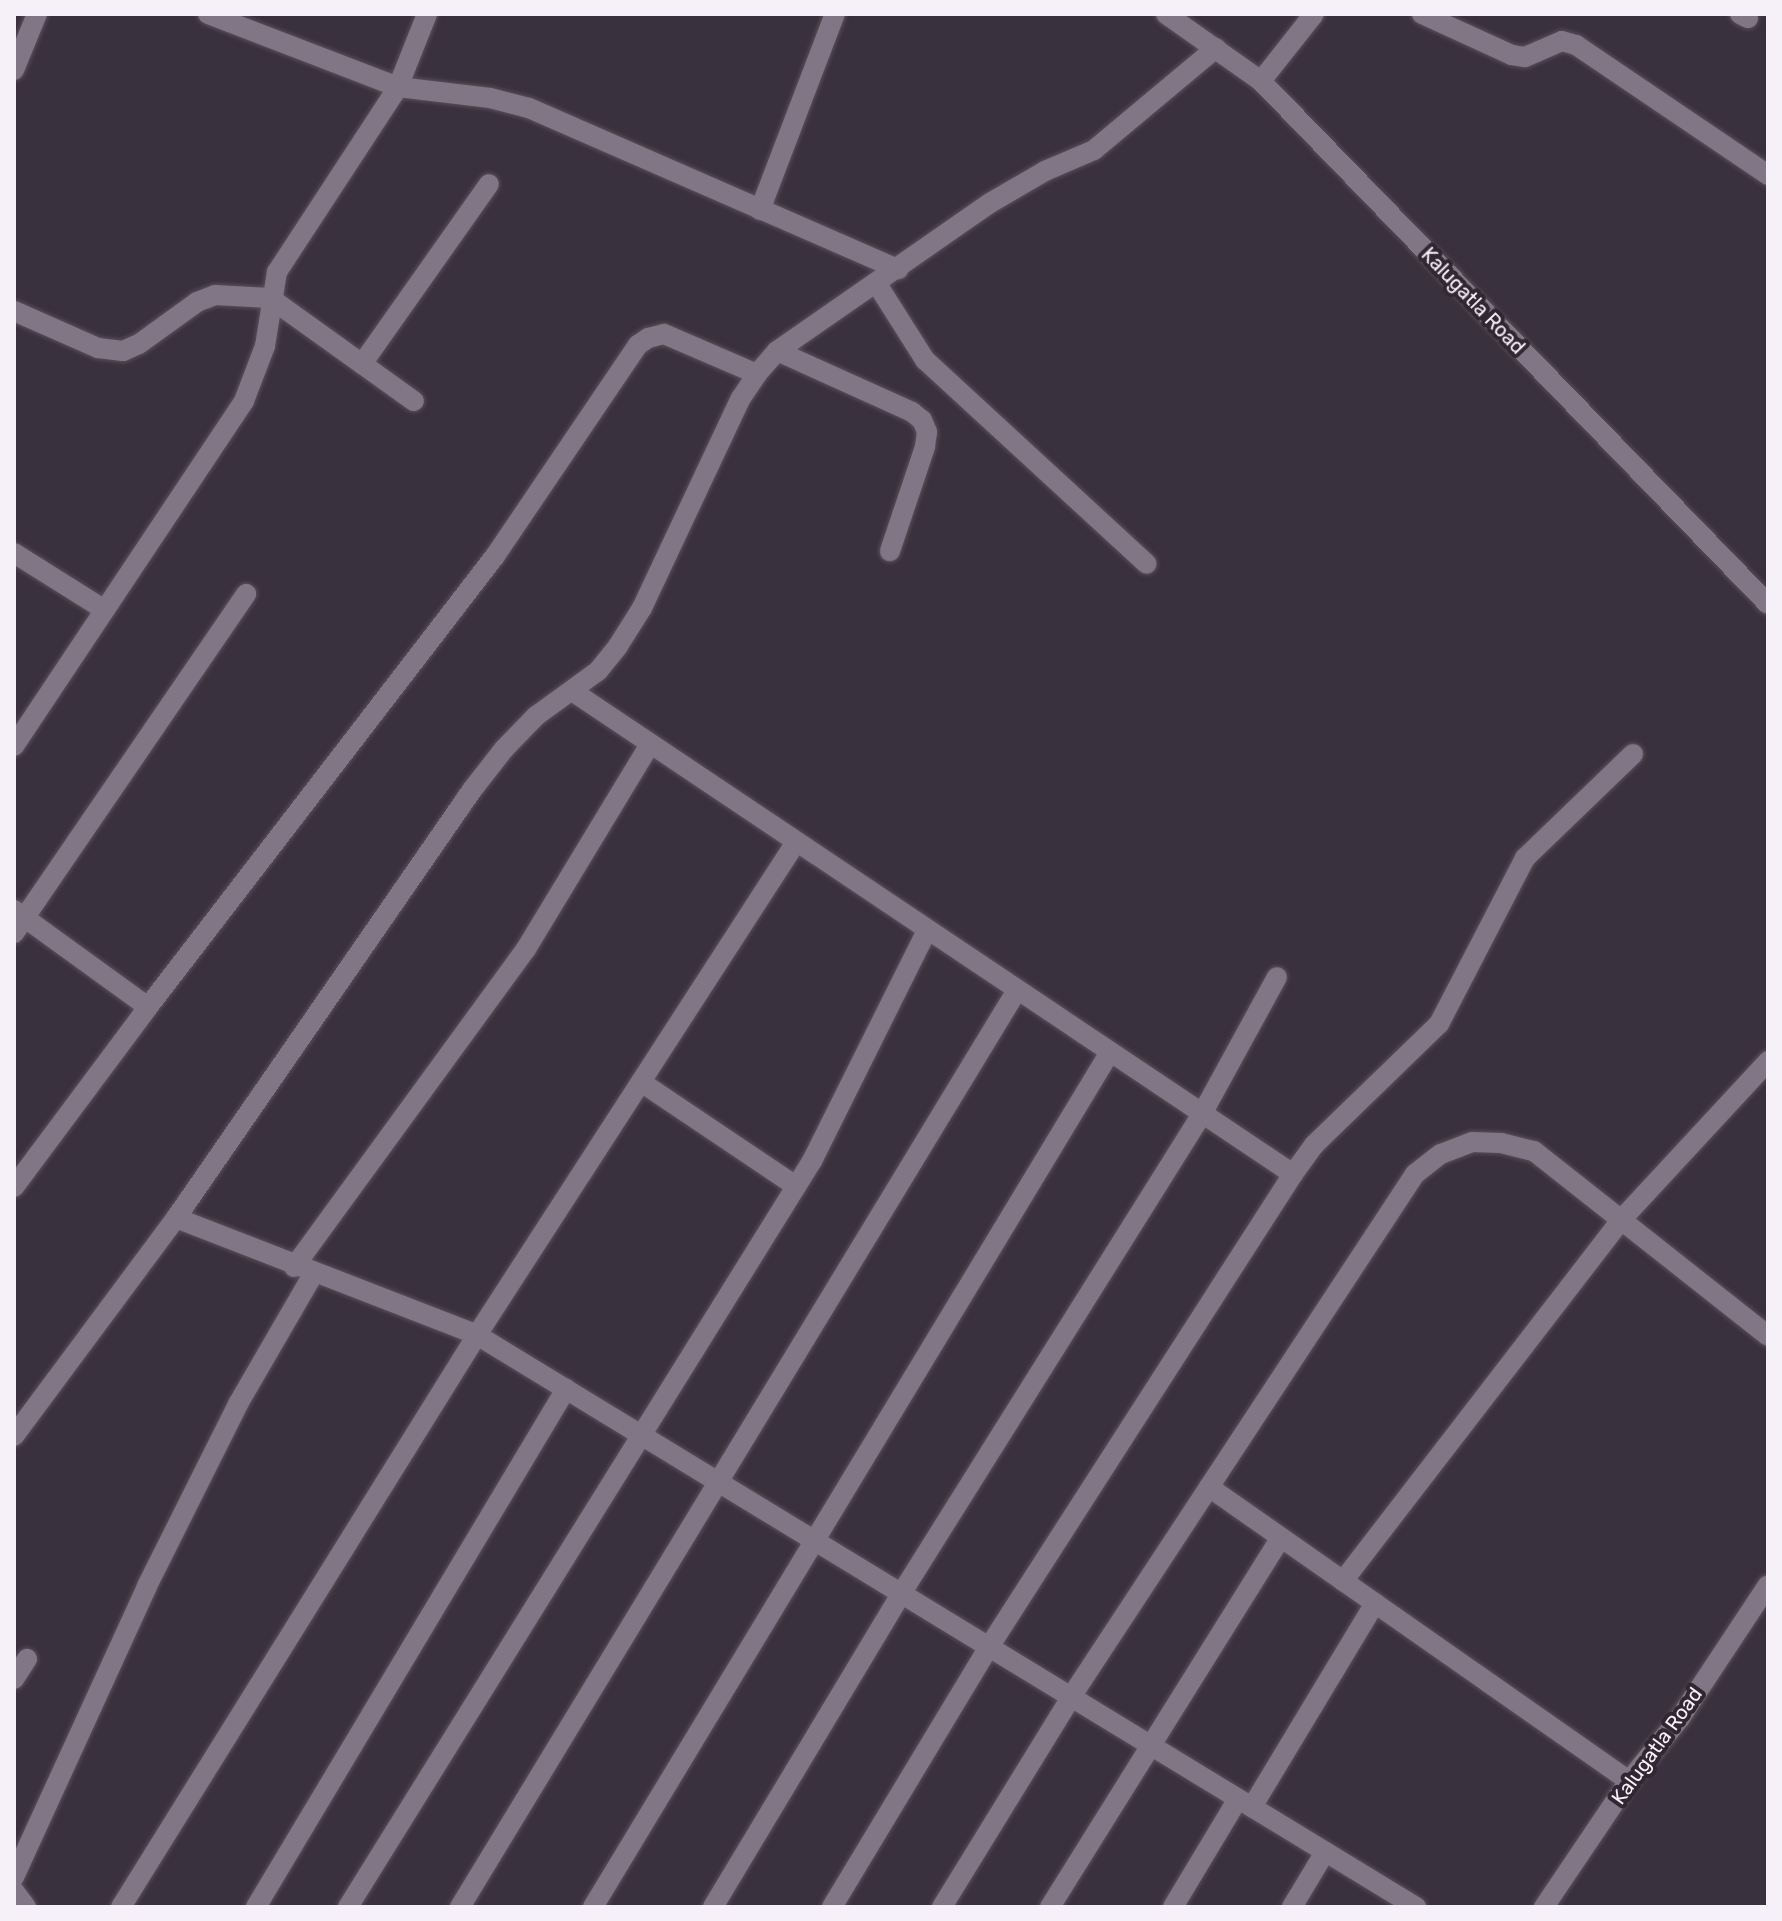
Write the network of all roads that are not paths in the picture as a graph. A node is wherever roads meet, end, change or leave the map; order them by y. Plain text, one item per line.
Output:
1 (37, 14) edge
2 (208, 14) edge
3 (427, 14) edge
4 (835, 14) edge
5 (1166, 14) edge
6 (1314, 14) edge
7 (1422, 14) edge
8 (1216, 48) junction
9 (14, 70) edge
10 (1261, 81) junction
11 (398, 87) junction
12 (1768, 175) edge
13 (489, 184) dead end
14 (760, 210) junction
15 (898, 269) junction
16 (877, 284) junction
17 (270, 298) junction
18 (14, 311) edge
19 (777, 351) junction
20 (362, 364) junction
21 (757, 374) junction
22 (414, 401) dead end
23 (890, 551) dead end
24 (14, 553) edge
25 (1147, 564) dead end
26 (246, 594) dead end
27 (1766, 597) edge
28 (105, 610) junction
29 (572, 691) junction
30 (650, 744) junction
31 (14, 746) edge
32 (1633, 754) dead end
33 (796, 842) junction
34 (17, 920) edge
35 (927, 930) junction
36 (1277, 977) dead end
37 (1017, 990) junction
38 (148, 1007) junction
39 (1110, 1052) junction
40 (1768, 1061) edge
41 (641, 1082) junction
42 (1202, 1114) junction
43 (1293, 1174) junction
44 (796, 1186) junction
45 (14, 1187) edge
46 (176, 1218) junction
47 (1621, 1220) junction
48 (304, 1270) junction
49 (477, 1335) junction
50 (1768, 1336) edge
51 (566, 1389) junction
52 (641, 1435) junction
53 (14, 1436) edge
54 (717, 1481) junction
55 (1209, 1487) junction
56 (1281, 1538) junction
57 (813, 1540) junction
58 (1343, 1581) junction
59 (1768, 1585) edge
60 (901, 1594) junction
61 (1375, 1603) junction
62 (989, 1647) junction
63 (27, 1659) dead end
64 (14, 1679) edge
65 (1071, 1697) junction
66 (1150, 1746) junction
67 (1629, 1781) junction
68 (1245, 1803) junction
69 (1325, 1852) junction
70 (14, 1877) edge
71 (14, 1891) edge
72 (1409, 1905) edge
73 (26, 1907) edge
74 (121, 1907) edge
75 (256, 1907) edge
76 (348, 1907) edge
77 (460, 1907) edge
78 (593, 1907) edge
79 (713, 1907) edge
80 (832, 1907) edge
81 (942, 1907) edge
82 (1050, 1907) edge
83 (1173, 1907) edge
84 (1292, 1907) edge
85 (1544, 1907) edge

1 - 9 street
2 - 11 street
3 - 11 street
4 - 14 street
5 - 8 street, Kalugatla Road
6 - 10 street
7 - 12 street
8 - 10 street, Kalugatla Road
8 - 15 street
10 - 27 street, Kalugatla Road
11 - 14 street
11 - 17 street
13 - 20 street
14 - 15 street
15 - 16 street
16 - 19 street
16 - 25 street
17 - 18 street
17 - 20 street
17 - 28 street
19 - 21 street
19 - 23 street
20 - 22 street
21 - 29 street
21 - 38 street
24 - 28 street
26 - 34 street
28 - 31 street
29 - 30 street
29 - 46 street
30 - 33 street
30 - 48 street
32 - 43 street
33 - 35 street
33 - 41 street
34 - 38 street
35 - 37 street
35 - 44 street
36 - 42 street
37 - 39 street
37 - 54 street
38 - 45 street
39 - 42 street
39 - 57 street
40 - 47 street
41 - 44 street
41 - 49 street
42 - 43 street
42 - 60 street
43 - 62 street
44 - 52 street
46 - 48 street
46 - 53 street
47 - 50 street
47 - 55 street
47 - 58 street
48 - 49 street
48 - 70 street
49 - 51 street
49 - 74 street
51 - 52 street
51 - 75 street
52 - 54 street
52 - 76 street
54 - 57 street
54 - 77 street
55 - 56 street
55 - 65 street
56 - 58 street
56 - 66 street
57 - 60 street
57 - 78 street
58 - 61 street
59 - 67 street, Kalugatla Road
60 - 62 street
60 - 79 street
61 - 67 street
61 - 68 street
62 - 65 street
62 - 80 street
63 - 64 street
65 - 66 street
65 - 81 street
66 - 68 street
66 - 82 street
67 - 85 street, Kalugatla Road
68 - 69 street
68 - 83 street
69 - 72 street
69 - 84 street
71 - 73 street

